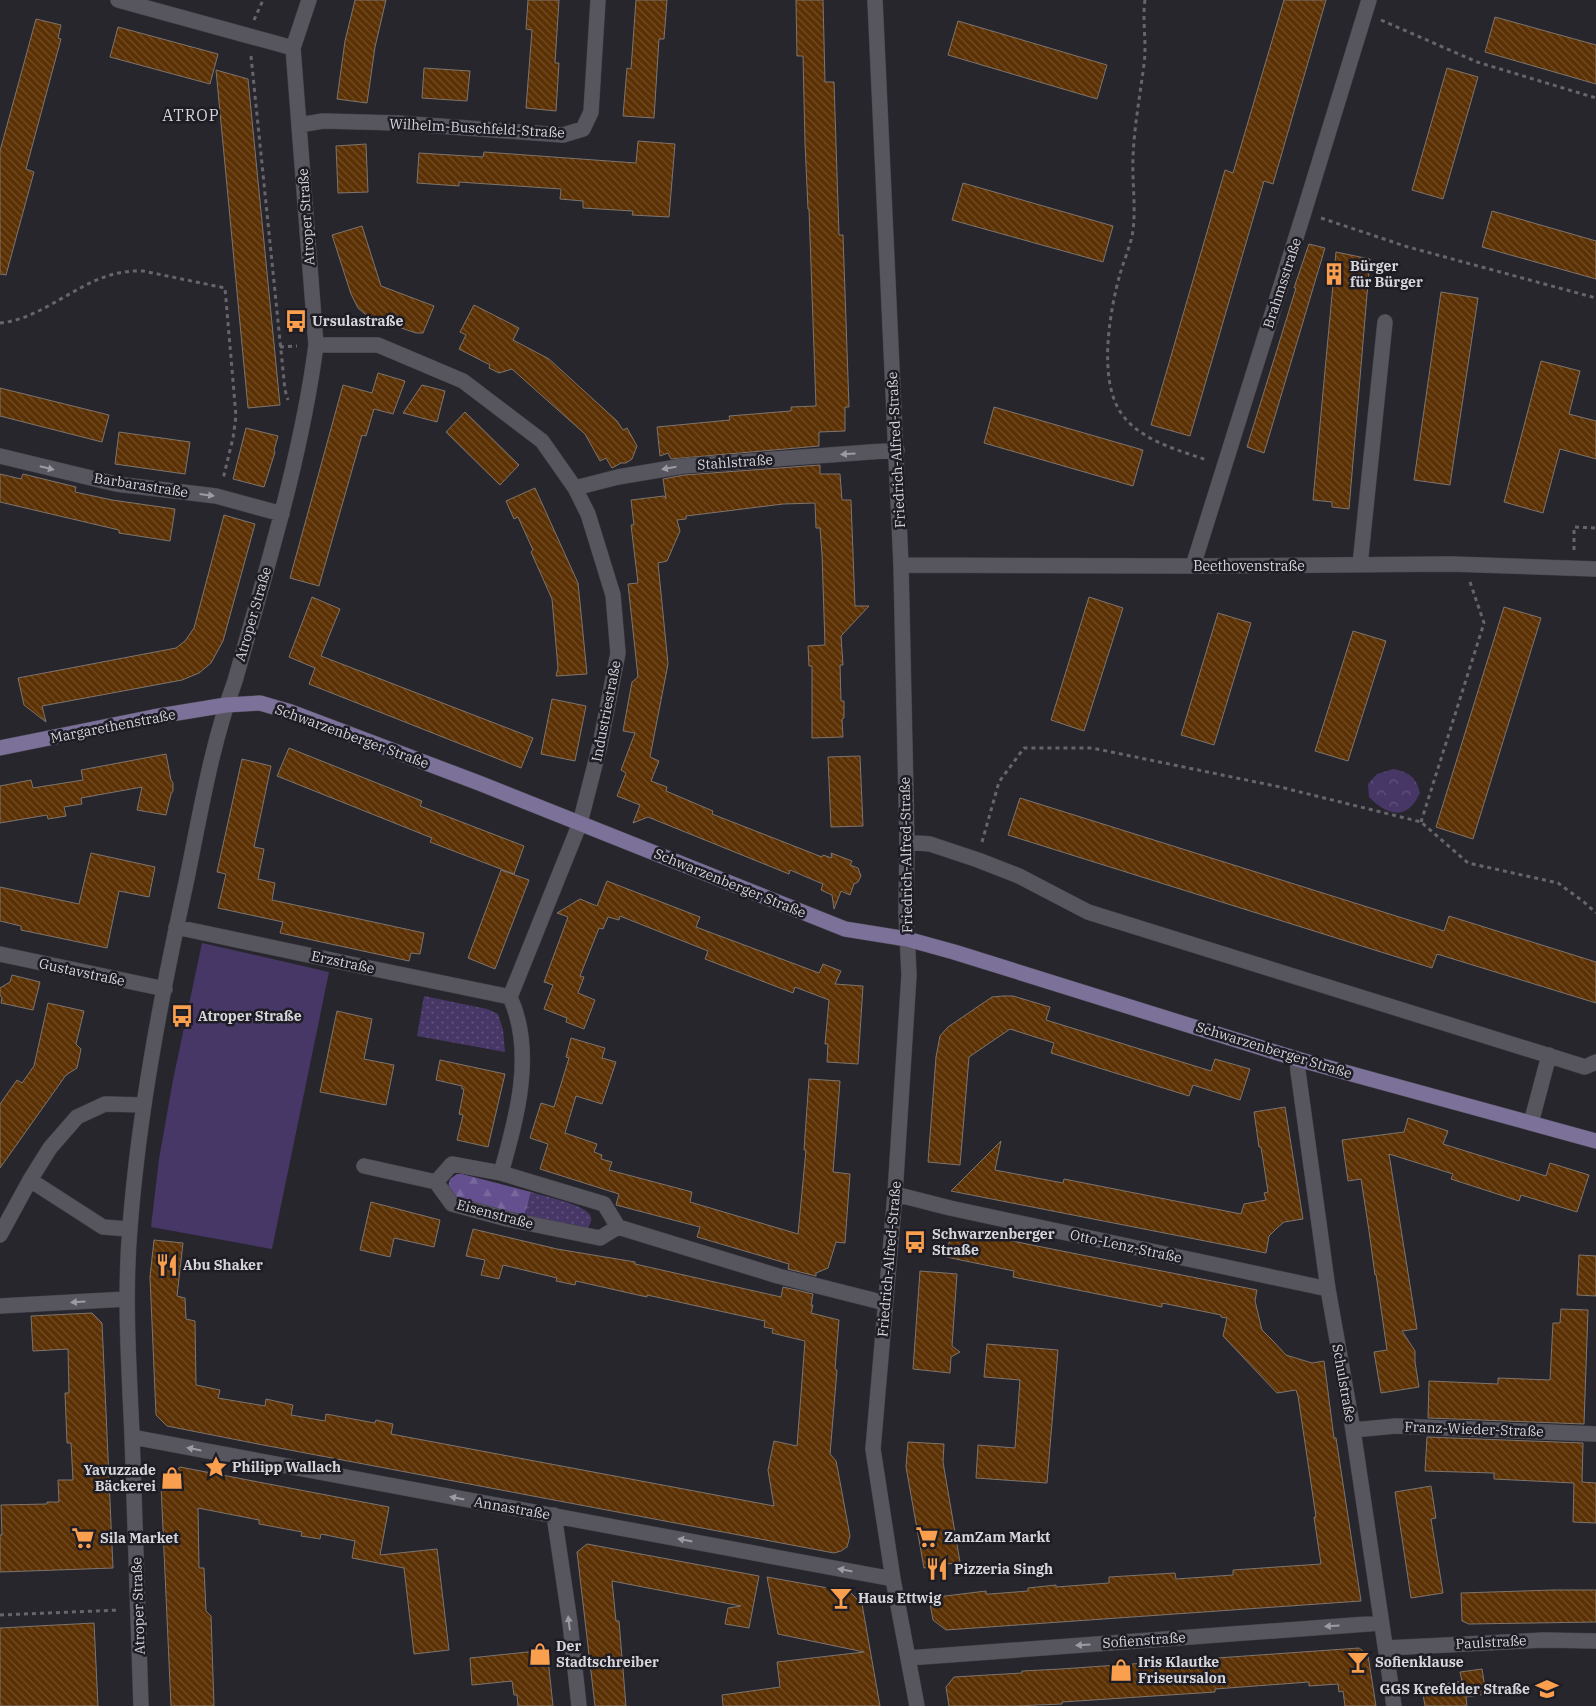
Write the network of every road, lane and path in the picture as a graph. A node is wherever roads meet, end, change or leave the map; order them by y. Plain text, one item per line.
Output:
1 (118, 0) edge
2 (263, 0) edge
3 (309, 0) edge
4 (598, 0) edge
5 (875, 0) edge
6 (1145, 0) edge
7 (1367, 6) edge
8 (251, 37) junction
9 (293, 48) junction
10 (1596, 98) edge
11 (299, 125) junction
12 (1304, 212) junction
13 (1596, 298) edge
14 (1385, 322) dead end
15 (0, 323) edge
16 (316, 344) junction
17 (290, 407) dead end
18 (897, 450) junction
19 (0, 456) edge
20 (1224, 465) junction
21 (575, 488) junction
22 (218, 497) junction
23 (282, 514) junction
24 (1596, 528) edge
25 (1360, 565) junction
26 (1464, 565) junction
27 (901, 566) junction
28 (1193, 566) junction
29 (1574, 568) junction
30 (1596, 569) edge
31 (226, 705) junction
32 (0, 748) edge
33 (1422, 822) junction
34 (580, 823) junction
35 (907, 842) junction
36 (978, 860) junction
37 (1596, 913) edge
38 (176, 926) junction
39 (907, 940) junction
40 (0, 954) edge
41 (165, 989) junction
42 (510, 997) junction
43 (1549, 1055) junction
44 (1297, 1059) junction
45 (1596, 1062) edge
46 (143, 1105) junction
47 (1531, 1122) junction
48 (1596, 1141) edge
49 (364, 1166) dead end
50 (501, 1173) junction
51 (30, 1180) junction
52 (436, 1182) junction
53 (895, 1194) junction
54 (618, 1227) junction
55 (130, 1229) junction
56 (0, 1235) edge
57 (1328, 1289) junction
58 (126, 1299) junction
59 (885, 1302) junction
60 (0, 1306) edge
61 (1353, 1430) junction
62 (1596, 1434) edge
63 (132, 1437) junction
64 (554, 1515) junction
65 (893, 1579) junction
66 (138, 1609) junction
67 (0, 1615) edge
68 (1381, 1623) junction
69 (1596, 1641) edge
70 (1386, 1648) junction
71 (908, 1658) junction
72 (141, 1706) edge
73 (579, 1706) edge
74 (917, 1706) edge
75 (1394, 1706) edge

1 - 8 street
2 - 8 path
3 - 9 street, Atroper Straße
4 - 11 street, Wilhelm-Buschfeld-Straße
5 - 18 street, Friedrich-Alfred-Straße
6 - 20 path
7 - 10 path
7 - 12 street, Brahmsstraße
8 - 9 street
8 - 17 path
9 - 11 street, Atroper Straße
11 - 16 street, Atroper Straße
12 - 13 path
12 - 20 street, Brahmsstraße
14 - 25 street
15 - 22 path
16 - 21 street, Industriestraße
16 - 23 street, Atroper Straße
18 -> 21 street, Stahlstraße
18 - 27 street, Friedrich-Alfred-Straße
19 -> 22 street, Barbarastraße
20 - 28 street, Brahmsstraße
21 - 34 street, Industriestraße
22 - 23 street, Barbarastraße
23 - 31 street, Atroper Straße
24 - 29 path
25 - 26 street, Beethovenstraße
25 - 28 street, Beethovenstraße
26 - 29 street, Beethovenstraße
26 - 33 path
27 - 28 street, Beethovenstraße
27 - 35 street, Friedrich-Alfred-Straße
29 - 30 street, Beethovenstraße
31 - 32 main road, Margarethenstraße
31 - 34 main road, Schwarzenberger Straße
31 - 38 street, Atroper Straße
33 - 36 path
33 - 37 path
34 - 39 main road, Schwarzenberger Straße
34 - 42 street, Industriestraße
35 - 36 street
35 - 39 street, Friedrich-Alfred-Straße
36 - 43 street
38 - 41 street, Atroper Straße
38 - 42 street, Erzstraße
39 - 44 main road, Schwarzenberger Straße
39 - 53 street, Friedrich-Alfred-Straße
40 - 41 street, Gustavstraße
41 - 46 street, Atroper Straße
42 - 50 street
43 - 45 street
43 - 47 street
44 - 47 main road, Schwarzenberger Straße
44 - 57 street, Schulstraße
46 - 51 street
46 - 55 street, Atroper Straße
47 - 48 main road, Schwarzenberger Straße
49 - 52 street
50 - 52 street
50 - 54 street
51 - 55 street
51 - 56 street
52 - 54 street, Eisenstraße
53 - 57 street, Otto-Lenz-Straße
53 - 59 street, Friedrich-Alfred-Straße
54 - 59 street
55 - 58 street, Atroper Straße
57 - 61 street, Schulstraße
58 -> 60 street
58 - 63 street, Atroper Straße
59 - 65 street, Friedrich-Alfred-Straße
61 - 62 street, Franz-Wieder-Straße
61 - 68 street, Schulstraße
64 -> 63 street, Annastraße
63 - 66 street, Atroper Straße
65 -> 64 street, Annastraße
73 -> 64 street
65 - 71 street, Friedrich-Alfred-Straße
66 - 67 path
66 - 72 street, Atroper Straße
68 - 70 street, Schulstraße
68 -> 71 street, Sofienstraße
69 - 70 street, Paulstraße
70 - 75 street, Schulstraße
71 - 74 street, Friedrich-Alfred-Straße

